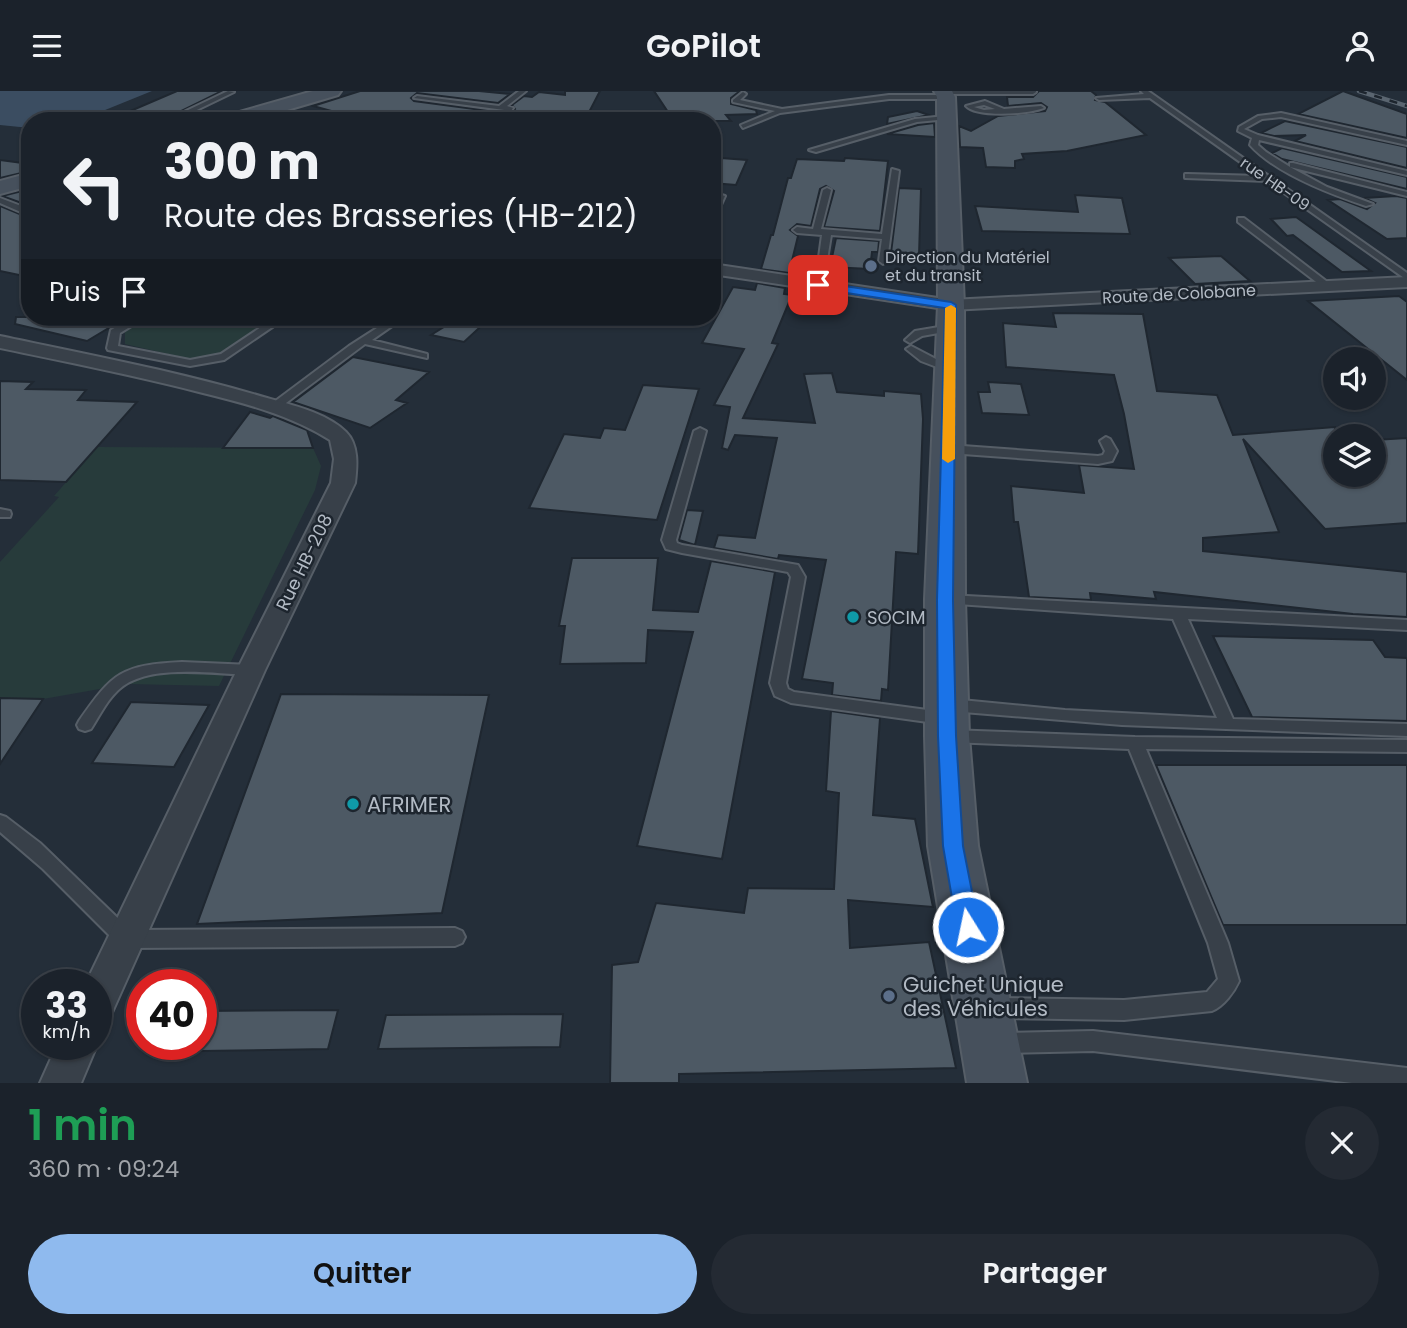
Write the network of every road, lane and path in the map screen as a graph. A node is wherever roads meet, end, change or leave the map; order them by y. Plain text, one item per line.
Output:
1 (332, 91) edge
2 (523, 91) edge
3 (734, 91) edge
4 (231, 92) edge
5 (1033, 92) edge
6 (1147, 93) edge
7 (417, 98) dead end
8 (1099, 98) dead end
9 (985, 103) junction
10 (949, 105) edge
11 (1041, 108) dead end
12 (499, 109) junction
13 (996, 109) junction
14 (511, 110) dead end
15 (782, 111) junction
16 (187, 112) edge
17 (260, 112) edge
18 (743, 127) dead end
19 (1256, 137) junction
20 (1407, 143) edge
21 (814, 150) dead end
22 (1278, 162) junction
23 (895, 171) dead end
24 (1407, 173) edge
25 (1188, 176) dead end
26 (1269, 179) junction
27 (21, 182) edge
28 (0, 188) edge
29 (827, 190) dead end
30 (1407, 194) edge
31 (0, 200) edge
32 (1369, 204) dead end
33 (21, 209) edge
34 (1241, 220) dead end
35 (797, 230) dead end
36 (816, 232) junction
37 (827, 233) junction
38 (886, 237) junction
39 (883, 261) dead end
40 (721, 270) edge
41 (1407, 277) edge
42 (1407, 282) edge
43 (818, 285) junction
44 (1327, 286) junction
45 (951, 316) junction
46 (125, 326) edge
47 (269, 326) edge
48 (386, 326) edge
49 (364, 341) junction
50 (0, 342) edge
51 (423, 356) dead end
52 (950, 369) junction
53 (274, 407) junction
54 (700, 431) dead end
55 (1106, 441) dead end
56 (949, 449) junction
57 (945, 600) junction
58 (1178, 614) junction
59 (1407, 625) edge
60 (251, 670) junction
61 (947, 720) junction
62 (85, 725) dead end
63 (1228, 725) junction
64 (1407, 730) edge
65 (1135, 743) junction
66 (1407, 746) edge
67 (0, 822) edge
68 (455, 937) dead end
69 (126, 939) junction
70 (112, 969) edge
71 (985, 1025) junction
72 (70, 1060) edge
73 (1407, 1079) edge
74 (60, 1083) edge
75 (997, 1083) edge

1 - 17 street
2 - 12 lane
3 - 15 lane
4 - 16 lane
5 - 10 lane
6 - 8 lane
6 - 26 lane, rue HB-09
7 - 12 lane
9 - 10 lane
9 - 10 lane
9 - 13 lane
10 - 13 lane
10 - 15 lane
10 - 21 lane
10 - 45 street
11 - 13 lane
12 - 14 lane
15 - 18 lane
19 - 20 lane
19 - 22 lane
19 - 24 lane
22 - 30 lane
22 - 32 lane
23 - 38 lane
25 - 26 lane
26 - 41 lane, rue HB-09
27 - 28 street
29 - 36 lane
31 - 33 lane
34 - 44 lane
35 - 36 lane
36 - 37 lane
37 - 38 lane
37 - 43 lane
38 - 39 lane
40 - 43 street, Route de Colobane
42 - 44 street, Route de Colobane
43 - 45 street, Route de Colobane
44 - 45 street, Route de Colobane
45 - 52 street
45 - 52 lane
46 - 47 lane
48 - 49 lane
49 - 51 lane
49 - 53 lane
50 - 53 street, Rue HB-208
52 - 56 street
53 - 60 street, Rue HB-208
54 - 61 lane
55 - 56 lane
56 - 57 street
57 - 58 lane
57 - 61 street
58 - 59 lane
58 - 63 lane
60 - 62 lane
60 - 69 street, Rue HB-208
61 - 63 lane
61 - 65 lane
61 - 71 street
63 - 64 lane
65 - 66 lane
65 - 71 lane
67 - 69 lane
68 - 69 lane
69 - 70 street, Rue HB-208
71 - 73 lane
71 - 75 street
72 - 74 street

